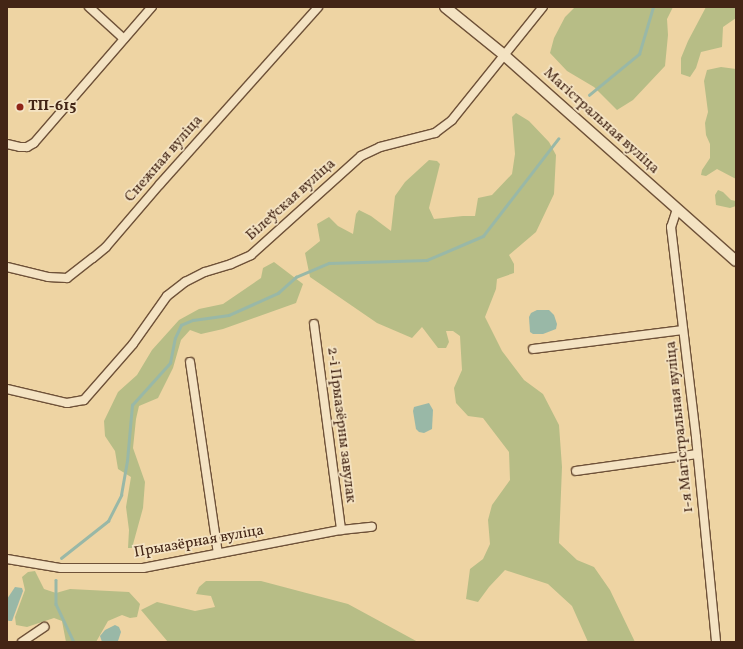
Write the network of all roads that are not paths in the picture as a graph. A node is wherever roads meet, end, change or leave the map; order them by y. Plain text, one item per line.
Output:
1 (89, 7) edge
2 (152, 7) edge
3 (318, 7) edge
4 (445, 7) edge
5 (544, 7) edge
6 (124, 38) junction
7 (504, 55) junction
8 (7, 144) edge
9 (678, 209) junction
10 (736, 261) edge
11 (7, 267) edge
12 (314, 324) dead end
13 (683, 330) junction
14 (533, 349) dead end
15 (190, 362) dead end
16 (7, 389) edge
17 (697, 454) junction
18 (576, 471) dead end
19 (372, 527) dead end
20 (341, 530) junction
21 (218, 553) junction
22 (7, 559) edge
23 (44, 627) dead end
24 (22, 642) edge
25 (716, 642) edge

1 - 6 street
2 - 6 street
3 - 11 street, Снежная вуліца
4 - 7 street, Магістральная вуліца
5 - 7 street, Білеўская вуліца
6 - 8 street
7 - 9 street, Магістральная вуліца
7 - 16 street, Білеўская вуліца
9 - 10 street, Магістральная вуліца
9 - 13 street, 1-я Магістральная вуліца
12 - 20 street, 2-і Прыазёрны завулак
13 - 14 street
13 - 17 street, 1-я Магістральная вуліца
15 - 21 street
17 - 18 street
17 - 25 street, 1-я Магістральная вуліца
19 - 20 street, Прыазёрная вуліца
20 - 21 street, Прыазёрная вуліца
21 - 22 street, Прыазёрная вуліца
23 - 24 street

